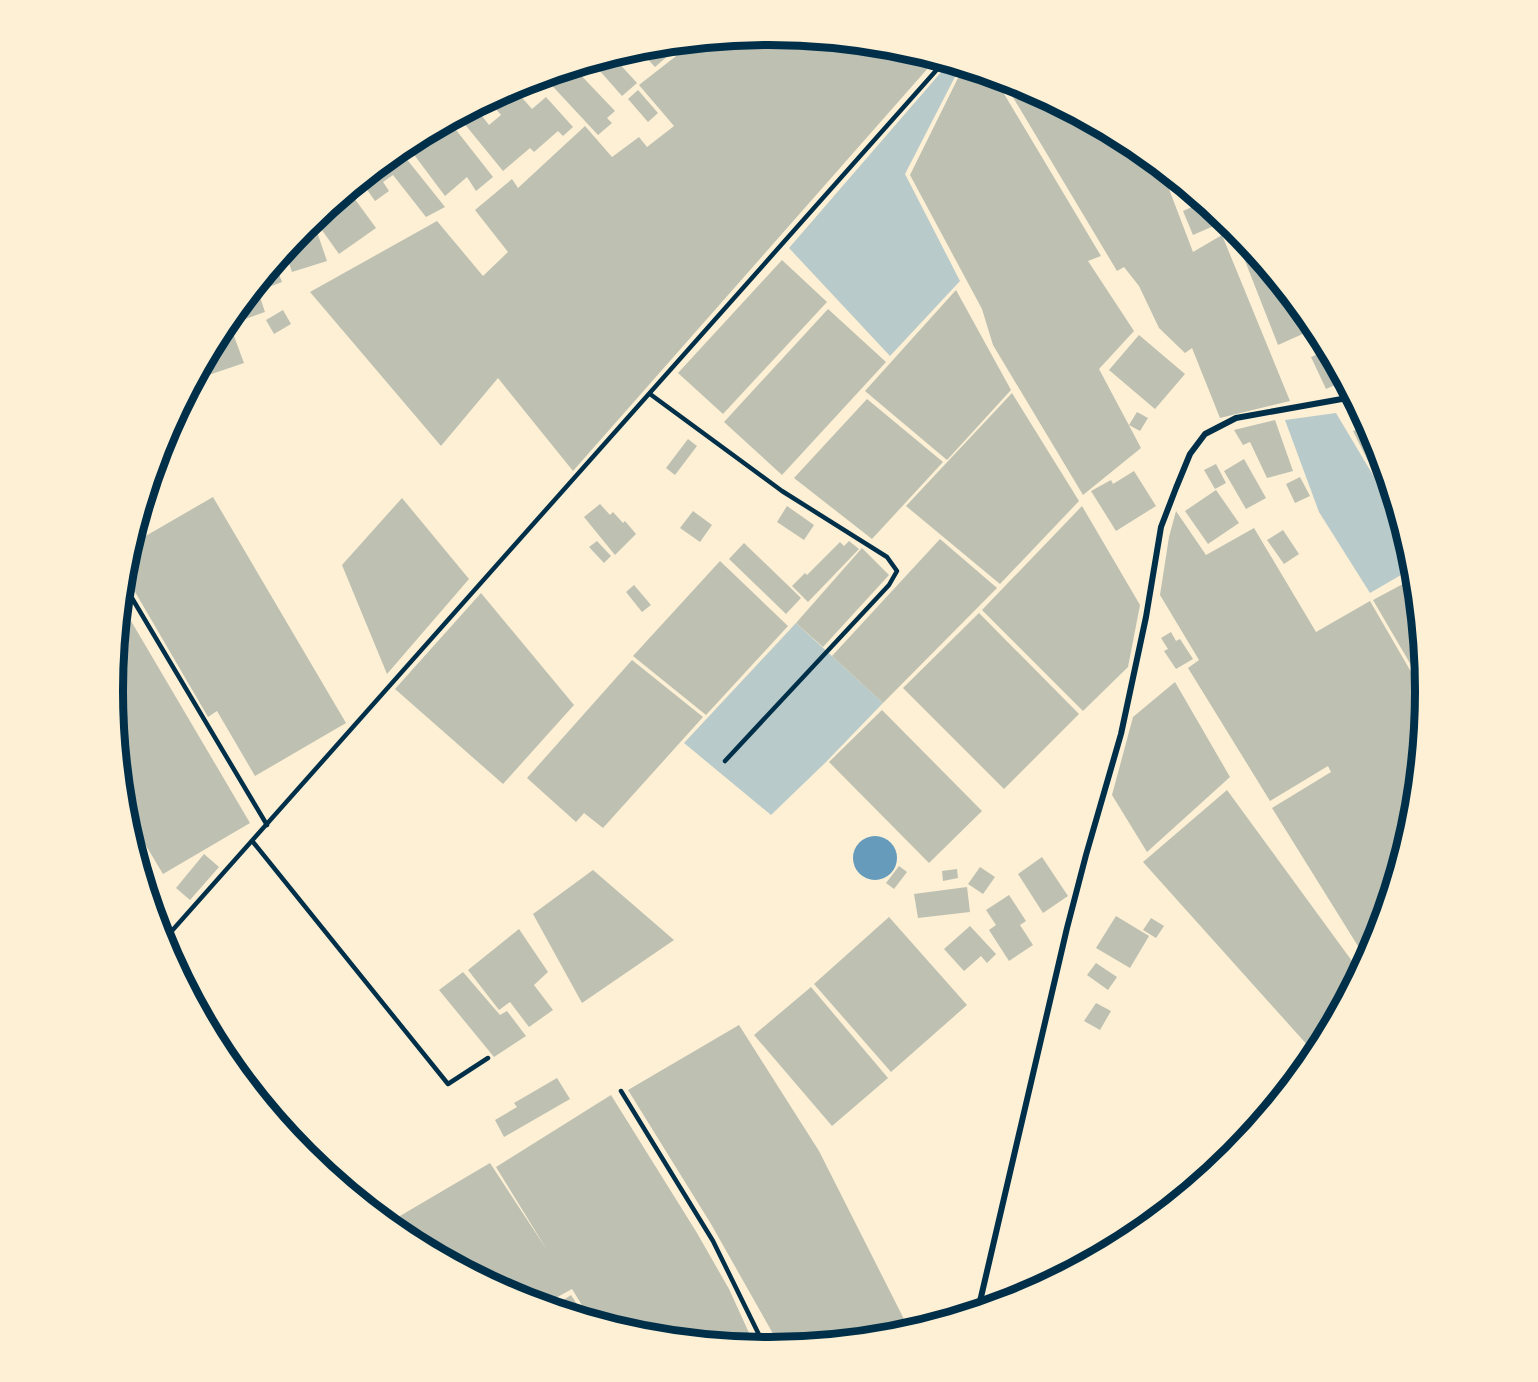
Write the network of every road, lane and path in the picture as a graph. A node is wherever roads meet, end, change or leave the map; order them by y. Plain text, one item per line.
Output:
1 (939, 68) edge
2 (650, 394) junction
3 (1344, 398) edge
4 (131, 596) edge
5 (725, 761) dead end
6 (267, 825) junction
7 (253, 842) junction
8 (170, 933) edge
9 (488, 1058) dead end
10 (621, 1090) dead end
11 (980, 1302) edge
12 (760, 1337) edge

1 - 2 lane
2 - 5 lane
2 - 6 lane
3 - 11 street
4 - 6 lane
6 - 7 lane
7 - 8 lane
7 - 9 lane
10 - 12 lane

